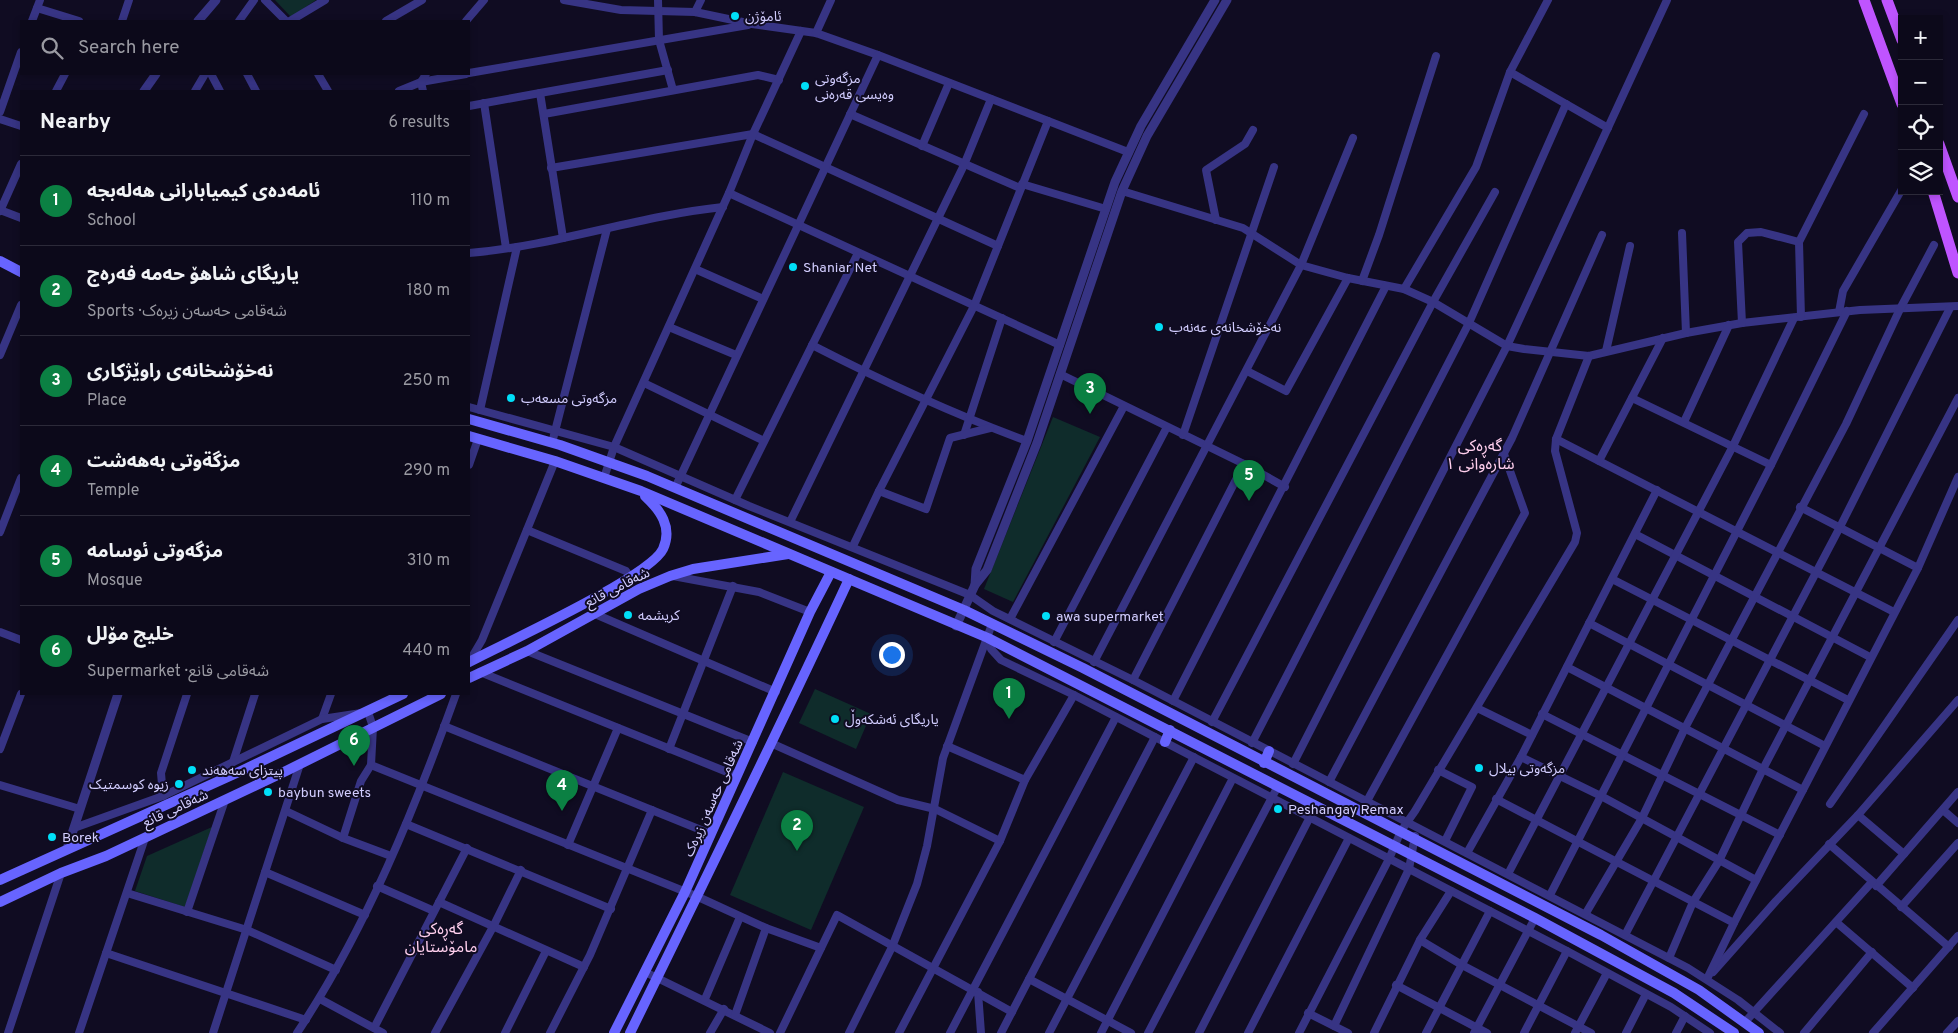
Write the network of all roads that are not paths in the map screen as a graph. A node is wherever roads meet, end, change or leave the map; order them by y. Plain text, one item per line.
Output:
1 (129, 0) edge
2 (216, 0) edge
3 (254, 0) edge
4 (265, 0) edge
5 (325, 0) edge
6 (422, 0) edge
7 (484, 0) edge
8 (564, 0) edge
9 (658, 0) edge
10 (701, 0) edge
11 (831, 0) edge
12 (1215, 0) edge
13 (1227, 0) edge
14 (1548, 0) edge
15 (1667, 0) edge
16 (1864, 0) edge
17 (1887, 0) edge
18 (589, 2) edge
19 (38, 4) edge
20 (657, 11) junction
21 (695, 12) junction
22 (32, 20) edge
23 (77, 20) edge
24 (122, 20) edge
25 (199, 20) edge
26 (240, 20) edge
27 (285, 20) edge
28 (292, 20) edge
29 (388, 20) edge
30 (467, 20) edge
31 (752, 24) junction
32 (1898, 29) edge
33 (801, 31) junction
34 (816, 34) junction
35 (659, 40) junction
36 (20, 55) edge
37 (878, 55) junction
38 (1436, 56) dead end
39 (668, 70) junction
40 (1510, 72) junction
41 (470, 74) edge
42 (64, 75) edge
43 (155, 75) edge
44 (204, 75) edge
45 (212, 75) edge
46 (247, 75) edge
47 (319, 75) edge
48 (425, 75) edge
49 (462, 75) edge
50 (779, 80) junction
51 (421, 82) junction
52 (949, 83) junction
53 (57, 90) edge
54 (145, 90) edge
55 (196, 90) edge
56 (219, 90) edge
57 (255, 90) edge
58 (327, 90) edge
59 (401, 90) edge
60 (422, 90) edge
61 (674, 90) junction
62 (540, 93) junction
63 (1898, 93) edge
64 (991, 99) junction
65 (484, 103) junction
66 (1566, 104) junction
67 (470, 106) edge
68 (0, 112) edge
69 (544, 114) junction
70 (850, 114) junction
71 (1864, 114) dead end
72 (0, 119) edge
73 (1048, 121) junction
74 (20, 126) edge
75 (1608, 128) junction
76 (1253, 130) dead end
77 (753, 134) junction
78 (1353, 138) dead end
79 (922, 146) junction
80 (1941, 150) edge
81 (1128, 152) junction
82 (964, 165) junction
83 (20, 166) edge
84 (824, 166) junction
85 (1274, 167) dead end
86 (551, 168) junction
87 (1021, 186) junction
88 (1122, 191) junction
89 (1495, 192) dead end
90 (729, 193) junction
91 (1899, 195) edge
92 (1934, 195) edge
93 (1958, 197) edge
94 (722, 207) junction
95 (1106, 209) junction
96 (0, 210) edge
97 (20, 218) edge
98 (938, 218) junction
99 (1216, 220) junction
100 (797, 224) junction
101 (607, 229) junction
102 (1682, 233) dead end
103 (1251, 234) junction
104 (1602, 235) dead end
105 (563, 238) junction
106 (1799, 242) junction
107 (1934, 245) dead end
108 (998, 246) junction
109 (1630, 246) dead end
110 (517, 247) junction
111 (506, 248) junction
112 (858, 252) junction
113 (470, 254) edge
114 (0, 261) edge
115 (1301, 265) junction
116 (1086, 266) junction
117 (695, 269) junction
118 (1095, 270) junction
119 (20, 271) edge
120 (1958, 272) edge
121 (910, 276) junction
122 (1348, 278) junction
123 (1362, 281) junction
124 (1386, 286) junction
125 (1404, 289) junction
126 (762, 299) junction
127 (1433, 302) junction
128 (974, 306) junction
129 (20, 307) edge
130 (1954, 307) edge
131 (1900, 309) junction
132 (1843, 312) junction
133 (1002, 318) junction
134 (1798, 318) junction
135 (1742, 323) junction
136 (1469, 324) junction
137 (1729, 325) junction
138 (669, 327) junction
139 (1686, 333) junction
140 (1662, 338) junction
141 (812, 345) junction
142 (1060, 345) junction
143 (1507, 346) junction
144 (1606, 351) junction
145 (1550, 352) junction
146 (0, 355) edge
147 (736, 355) junction
148 (1589, 356) junction
149 (1247, 371) junction
150 (864, 372) junction
151 (1060, 374) junction
152 (644, 383) junction
153 (1632, 398) junction
154 (1958, 398) edge
155 (925, 399) junction
156 (1124, 406) junction
157 (470, 407) edge
158 (480, 410) junction
159 (709, 414) junction
160 (470, 419) edge
161 (969, 420) junction
162 (1684, 422) junction
163 (1167, 427) junction
164 (990, 428) junction
165 (555, 431) junction
166 (964, 435) junction
167 (1183, 435) junction
168 (473, 438) edge
169 (1556, 439) junction
170 (764, 440) junction
171 (1027, 440) junction
172 (552, 443) junction
173 (1733, 446) junction
174 (614, 447) junction
175 (1206, 447) junction
176 (1504, 454) junction
177 (470, 458) edge
178 (555, 461) junction
179 (1599, 461) junction
180 (609, 462) junction
181 (1244, 464) junction
182 (1771, 465) junction
183 (680, 476) junction
184 (1958, 477) edge
185 (604, 478) junction
186 (20, 481) edge
187 (1285, 487) junction
188 (675, 488) junction
189 (879, 490) junction
190 (1657, 490) junction
191 (640, 491) junction
192 (735, 500) junction
193 (1800, 507) junction
194 (1698, 510) junction
195 (790, 522) junction
196 (1840, 527) junction
197 (527, 530) junction
198 (1737, 531) junction
199 (0, 532) edge
200 (1635, 534) junction
201 (853, 546) junction
202 (1878, 548) junction
203 (1777, 552) junction
204 (788, 554) junction
205 (1676, 555) junction
206 (1918, 568) junction
207 (831, 572) junction
208 (1815, 573) junction
209 (1715, 575) junction
210 (670, 576) junction
211 (631, 578) junction
212 (848, 579) junction
213 (1612, 580) junction
214 (619, 585) junction
215 (975, 585) junction
216 (733, 586) junction
217 (1855, 592) junction
218 (970, 595) junction
219 (1754, 596) junction
220 (625, 597) junction
221 (1652, 600) junction
222 (964, 610) junction
223 (810, 612) junction
224 (1894, 612) junction
225 (595, 614) junction
226 (1793, 617) junction
227 (1010, 619) junction
228 (1691, 620) junction
229 (1958, 620) edge
230 (1589, 623) junction
231 (992, 624) junction
232 (956, 626) junction
233 (0, 632) edge
234 (1831, 636) junction
235 (988, 638) junction
236 (20, 640) edge
237 (1730, 641) junction
238 (1054, 642) junction
239 (1629, 643) junction
240 (527, 651) junction
241 (1870, 657) junction
242 (470, 660) edge
243 (704, 660) junction
244 (470, 661) edge
245 (1769, 661) junction
246 (1088, 663) junction
247 (1668, 665) junction
248 (1567, 667) junction
249 (480, 672) junction
250 (470, 677) edge
251 (1133, 680) junction
252 (1809, 681) junction
253 (1708, 684) junction
254 (1606, 688) junction
255 (776, 692) junction
256 (21, 695) edge
257 (118, 695) edge
258 (187, 695) edge
259 (255, 695) edge
260 (331, 695) edge
261 (439, 695) edge
262 (456, 695) edge
263 (1074, 695) junction
264 (387, 698) edge
265 (1848, 700) junction
266 (1958, 700) edge
267 (1173, 701) junction
268 (1745, 704) junction
269 (1477, 708) junction
270 (1646, 709) junction
271 (368, 712) junction
272 (684, 714) junction
273 (1542, 714) junction
274 (1116, 717) junction
275 (322, 719) junction
276 (1212, 722) junction
277 (444, 726) junction
278 (1785, 726) junction
279 (373, 727) junction
280 (618, 728) junction
281 (1685, 728) junction
282 (1170, 730) junction
283 (1582, 733) junction
284 (1532, 735) junction
285 (1155, 737) junction
286 (753, 742) junction
287 (1165, 742) junction
288 (1252, 743) junction
289 (773, 744) junction
290 (946, 746) junction
291 (1825, 746) junction
292 (1724, 748) junction
293 (0, 749) edge
294 (669, 749) junction
295 (1269, 751) junction
296 (1622, 754) junction
297 (1521, 756) junction
298 (1194, 757) junction
299 (233, 762) junction
300 (1264, 763) junction
301 (300, 764) junction
302 (1294, 764) junction
303 (371, 765) junction
304 (1763, 769) junction
305 (1438, 770) junction
306 (738, 776) junction
307 (1560, 776) junction
308 (1664, 776) junction
309 (1234, 778) junction
310 (1025, 780) junction
311 (1329, 782) junction
312 (0, 785) edge
313 (422, 785) junction
314 (593, 786) junction
315 (1278, 786) junction
316 (1803, 790) junction
317 (1958, 792) edge
318 (1700, 794) junction
319 (163, 796) junction
320 (1601, 796) junction
321 (1272, 798) junction
322 (1496, 799) junction
323 (225, 800) junction
324 (1367, 801) junction
325 (1830, 804) dead end
326 (935, 808) junction
327 (80, 809) junction
328 (652, 810) junction
329 (1943, 810) junction
330 (286, 811) junction
331 (1415, 812) junction
332 (1741, 814) junction
333 (1858, 815) junction
334 (1310, 818) junction
335 (1642, 818) junction
336 (1536, 820) junction
337 (1407, 822) junction
338 (1958, 823) edge
339 (406, 824) junction
340 (1416, 826) junction
341 (74, 828) junction
342 (1401, 831) junction
343 (711, 834) junction
344 (1780, 835) junction
345 (1677, 836) junction
346 (145, 838) junction
347 (343, 838) junction
348 (1349, 838) junction
349 (1414, 838) junction
350 (1000, 841) junction
351 (1445, 841) junction
352 (1578, 842) junction
353 (1958, 843) edge
354 (1829, 844) junction
355 (568, 845) junction
356 (1394, 847) junction
357 (466, 848) junction
358 (67, 849) junction
359 (1467, 853) junction
360 (1904, 854) junction
361 (391, 856) junction
362 (1412, 856) junction
363 (1389, 859) junction
364 (1719, 861) junction
365 (1617, 862) junction
366 (1409, 869) junction
367 (521, 870) junction
368 (627, 870) junction
369 (265, 872) junction
370 (61, 873) junction
371 (1508, 874) junction
372 (0, 880) edge
373 (1756, 880) junction
374 (1654, 881) junction
375 (1874, 884) junction
376 (377, 886) junction
377 (1451, 891) junction
378 (685, 892) junction
379 (127, 893) junction
380 (1550, 895) junction
381 (696, 896) junction
382 (0, 902) edge
383 (439, 902) junction
384 (1693, 902) junction
385 (1901, 907) junction
386 (611, 909) junction
387 (434, 911) junction
388 (1490, 911) junction
389 (187, 912) junction
390 (1586, 913) junction
391 (365, 915) junction
392 (740, 917) junction
393 (1535, 918) junction
394 (1836, 922) junction
395 (1734, 923) junction
396 (1606, 924) junction
397 (494, 926) junction
398 (766, 928) junction
399 (247, 930) junction
400 (1529, 932) junction
401 (1601, 935) junction
402 (1625, 935) junction
403 (1958, 936) edge
404 (1420, 940) junction
405 (892, 947) junction
406 (1949, 947) junction
407 (821, 948) junction
408 (546, 950) junction
409 (1567, 951) junction
410 (1872, 952) junction
411 (106, 953) junction
412 (1669, 958) junction
413 (1462, 965) junction
414 (584, 967) junction
415 (932, 968) junction
416 (336, 970) junction
417 (647, 973) junction
418 (1607, 973) junction
419 (658, 977) junction
420 (1029, 979) junction
421 (1707, 979) junction
422 (1499, 985) junction
423 (1396, 986) junction
424 (1913, 988) junction
425 (976, 991) junction
426 (228, 993) junction
427 (1646, 994) junction
428 (320, 999) junction
429 (705, 999) junction
430 (1066, 999) junction
431 (1538, 1005) junction
432 (1440, 1008) junction
433 (724, 1009) junction
434 (1012, 1012) junction
435 (1753, 1012) junction
436 (1308, 1013) junction
437 (735, 1015) junction
438 (1685, 1016) junction
439 (306, 1020) junction
440 (1108, 1020) junction
441 (1958, 1021) edge
442 (1745, 1022) junction
443 (1334, 1026) junction
444 (370, 1029) edge
445 (1475, 1030) edge
446 (1577, 1030) edge
447 (1303, 1032) edge
448 (1376, 1032) edge
449 (8, 1033) edge
450 (79, 1033) edge
451 (213, 1033) edge
452 (297, 1033) edge
453 (383, 1033) edge
454 (435, 1033) edge
455 (505, 1033) edge
456 (550, 1033) edge
457 (614, 1033) edge
458 (630, 1033) edge
459 (710, 1033) edge
460 (770, 1033) edge
461 (780, 1033) edge
462 (850, 1033) edge
463 (899, 1033) edge
464 (950, 1033) edge
465 (981, 1033) edge
466 (1001, 1033) edge
467 (1049, 1033) edge
468 (1101, 1033) edge
469 (1131, 1033) edge
470 (1148, 1033) edge
471 (1199, 1033) edge
472 (1248, 1033) edge
473 (1348, 1033) edge
474 (1426, 1033) edge
475 (1487, 1033) edge
476 (1524, 1033) edge
477 (1591, 1033) edge
478 (1626, 1033) edge
479 (1676, 1033) edge
480 (1710, 1033) edge
481 (1734, 1033) edge
482 (1760, 1033) edge
483 (1780, 1033) edge
484 (1804, 1033) edge
485 (1874, 1033) edge
486 (1947, 1033) edge

1 - 24 street
2 - 25 street
3 - 26 street
4 - 27 street
5 - 28 street
6 - 29 street
7 - 30 street
8 - 18 street
9 - 20 street
10 - 21 street
11 - 34 street
12 - 81 street
13 - 88 street
14 - 40 street
15 - 75 street
16 - 63 main road
17 - 32 main road
18 - 20 street
19 - 22 street
19 - 23 street
20 - 21 street
20 - 35 street
21 - 31 street
31 - 33 street
31 - 35 street
33 - 34 street
33 - 50 street
34 - 37 street
35 - 39 street
35 - 41 street
36 - 68 street
37 - 52 street
37 - 70 street
38 - 123 street
39 - 61 street
39 - 62 street
40 - 66 street
40 - 125 street
42 - 53 street
43 - 54 street
44 - 55 street
45 - 56 street
46 - 57 street
47 - 58 street
48 - 51 street
49 - 51 street
50 - 61 street
50 - 77 street
51 - 59 street
51 - 60 street
52 - 64 street
52 - 79 street
61 - 69 street
62 - 65 street
62 - 69 street
64 - 73 street
64 - 82 street
65 - 67 street
65 - 111 street
66 - 75 street
66 - 136 street
69 - 86 street
70 - 79 street
70 - 84 street
71 - 106 street
72 - 74 street
73 - 81 street
73 - 87 street
75 - 143 street
76 - 99 street
77 - 84 street
77 - 86 street
77 - 90 street
78 - 115 street
79 - 82 street
80 - 93 main road
81 - 95 street
82 - 87 street
82 - 98 street
83 - 96 street
84 - 98 street
84 - 100 street
85 - 103 street
86 - 105 street
87 - 95 street
87 - 108 street
88 - 99 street
88 - 118 street
89 - 127 street
90 - 94 street
90 - 100 street
91 - 132 street
92 - 120 main road
94 - 101 street
94 - 117 street
95 - 116 street
96 - 97 street
98 - 108 street
98 - 121 street
99 - 103 street
100 - 112 street
100 - 126 street
101 - 105 street
101 - 165 street
102 - 139 street
103 - 115 street
103 - 167 street
104 - 145 street
105 - 110 street
106 - 134 street
106 - 135 street
107 - 131 street
108 - 128 street
109 - 144 street
110 - 111 street
110 - 158 street
111 - 113 street
112 - 121 street
112 - 141 street
114 - 119 main road
115 - 122 street
115 - 149 street
116 - 118 street
116 - 142 street
117 - 126 street
117 - 138 street
118 - 151 street
121 - 128 street
121 - 150 street
122 - 123 street
122 - 149 street
123 - 124 street
124 - 125 street
124 - 187 street
125 - 127 street
126 - 147 street
127 - 136 street
127 - 276 street
128 - 133 street
128 - 155 street
129 - 146 street
130 - 131 street
130 - 196 street
131 - 132 street
131 - 193 street
132 - 134 street
132 - 182 street
133 - 142 street
133 - 161 street
134 - 135 street
134 - 173 street
135 - 137 street
136 - 143 street
136 - 288 street
137 - 139 street
137 - 162 street
138 - 147 street
138 - 152 street
139 - 140 street
140 - 144 street
140 - 153 street
141 - 150 street
141 - 170 street
142 - 171 street
143 - 145 street
143 - 302 street
144 - 148 street
145 - 148 street
145 - 176 street
147 - 159 street
148 - 169 street
149 - 175 street
150 - 155 street
150 - 195 street
151 - 156 street
151 - 215 street
152 - 159 street
152 - 174 street
153 - 162 street
153 - 179 street
154 - 202 street
155 - 161 street
155 - 189 street
156 - 163 street
156 - 227 street
157 - 158 street
158 - 165 street
159 - 170 street
159 - 183 street
160 - 172 main road
161 - 164 street
161 - 166 street
162 - 173 street
163 - 167 street
163 - 238 street
164 - 166 street
164 - 171 street
165 - 172 street
165 - 174 street
166 - 189 street
167 - 175 street
168 - 177 street
168 - 178 main road
169 - 179 street
169 - 269 street
170 - 192 street
171 - 215 street
172 - 180 main road
173 - 182 street
173 - 194 street
174 - 180 street
174 - 183 street
175 - 181 street
175 - 246 street
176 - 311 street
176 - 324 street
178 - 185 main road
178 - 197 street
179 - 190 street
180 - 185 street
180 - 188 main road
181 - 187 street
181 - 251 street
182 - 198 street
183 - 188 street
183 - 192 street
184 - 206 street
185 - 191 main road
186 - 199 street
187 - 267 street
188 - 222 main road
189 - 201 street
190 - 194 street
190 - 200 street
191 - 204 main road
191 - 211 main road, شەقامی قانع
192 - 195 street
193 - 196 street
193 - 203 street
194 - 198 street
194 - 205 street
195 - 201 street
196 - 202 street
196 - 208 street
197 - 211 street
197 - 242 street
198 - 203 street
198 - 209 street
200 - 205 street
200 - 213 street
201 - 218 street
202 - 206 street
202 - 217 street
203 - 208 street
203 - 219 street
204 - 207 main road
204 - 210 main road, شەقامی قانع
205 - 209 street
205 - 221 street
206 - 224 street
207 - 212 main road
207 - 223 main road, شەقامی حەسەن زیرەک
208 - 217 street
208 - 226 street
209 - 219 street
209 - 228 street
210 - 216 street
210 - 220 main road, شەقامی قانع
211 - 214 main road, شەقامی قانع
212 - 232 main road
212 - 289 main road, شەقامی حەسەن زیرەک
213 - 221 street
213 - 230 street
214 - 220 main road
214 - 244 main road, شەقامی قانع
215 - 218 street
216 - 223 street
216 - 243 street
217 - 224 street
217 - 234 street
218 - 222 street
218 - 227 street
219 - 226 street
219 - 237 street
220 - 225 main road, شەقامی قانع
221 - 228 street
221 - 239 street
222 - 231 main road
222 - 232 street
223 - 255 main road, شەقامی حەسەن زیرەک
224 - 241 street
225 - 240 main road, شەقامی قانع
225 - 243 street
226 - 234 street
226 - 245 street
227 - 238 street
228 - 237 street
228 - 247 street
229 - 325 street
230 - 239 street
230 - 248 street
231 - 235 street
231 - 246 main road
232 - 235 main road
233 - 236 street
234 - 241 street
234 - 252 street
235 - 263 street
235 - 282 main road
235 - 290 street
237 - 245 street
237 - 253 street
238 - 246 street
239 - 247 street
239 - 254 street
240 - 249 main road, شەقامی قانع
240 - 272 street
241 - 265 street
243 - 255 street
243 - 272 street
245 - 252 street
245 - 268 street
246 - 251 street
246 - 300 main road
247 - 253 street
247 - 270 street
248 - 254 street
248 - 273 street
249 - 250 main road, شەقامی قانع
249 - 280 street
251 - 267 street
252 - 265 street
252 - 278 street
253 - 268 street
253 - 281 street
254 - 270 street
254 - 283 street
255 - 286 main road, شەقامی حەسەن زیرەک
256 - 293 street
257 - 327 street
258 - 319 street
259 - 299 street
260 - 275 street
261 - 279 main road, شەقامی قانع
262 - 277 street
263 - 274 street
263 - 310 street
264 - 271 main road, شەقامی قانع
265 - 291 street
266 - 333 street
267 - 276 street
268 - 278 street
268 - 292 street
269 - 284 street
269 - 305 street
270 - 281 street
270 - 296 street
271 - 275 street
271 - 279 street
271 - 358 main road, شەقامی قانع
272 - 286 street
272 - 294 street
273 - 283 street
273 - 284 street
274 - 285 street
274 - 425 street
275 - 299 street
276 - 288 street
277 - 313 street
277 - 314 street
278 - 291 street
278 - 304 street
279 - 301 main road, شەقامی قانع
279 - 303 street
280 - 294 street
280 - 314 street
281 - 292 street
281 - 308 street
282 - 287 main road
282 - 315 main road
283 - 296 street
283 - 307 street
284 - 297 street
285 - 287 street
285 - 420 street
286 - 306 main road, شەقامی حەسەن زیرەک
287 - 298 street
288 - 295 street
289 - 326 street
289 - 381 main road, شەقامی حەسەن زیرەک
290 - 310 street
290 - 326 street
291 - 316 street
292 - 304 street
292 - 318 street
294 - 306 street
295 - 300 main road
295 - 302 street
296 - 308 street
296 - 320 street
297 - 307 street
297 - 322 street
298 - 309 street
298 - 430 street
299 - 319 street
300 - 342 main road
301 - 323 main road, شەقامی قانع
301 - 330 street
302 - 311 street
303 - 313 street
303 - 347 street
304 - 316 street
304 - 332 street
305 - 331 street
305 - 351 street
306 - 343 main road, شەقامی حەسەن زیرەک
307 - 320 street
307 - 336 street
308 - 318 street
308 - 335 street
309 - 321 street
309 - 440 street
310 - 350 street
311 - 324 street
312 - 327 street
313 - 339 street
313 - 355 street
314 - 328 street
314 - 355 street
315 - 321 street
315 - 356 main road
316 - 344 street
317 - 329 street
318 - 332 street
318 - 345 street
319 - 341 street
320 - 335 street
320 - 352 street
321 - 334 street
321 - 470 street
322 - 336 street
322 - 359 street
323 - 346 main road, شەقامی قانع
323 - 389 street
324 - 337 street
326 - 350 street
326 - 405 street
327 - 341 street
328 - 343 street
328 - 368 street
329 - 338 street
329 - 360 street
330 - 347 street
330 - 369 street
331 - 337 street
331 - 340 street
332 - 344 street
332 - 364 street
333 - 354 street
333 - 360 street
334 - 348 street
334 - 471 street
335 - 345 street
335 - 365 street
336 - 352 street
336 - 371 street
337 - 340 street
337 - 342 street
339 - 357 street
339 - 361 street
340 - 349 street
340 - 351 street
341 - 358 street
342 - 349 main road
342 - 356 street
343 - 378 main road, شەقامی حەسەن زیرەک
344 - 373 street
345 - 364 street
345 - 374 street
346 - 370 main road, شەقامی قانع
346 - 379 street
347 - 361 street
348 - 363 street
348 - 472 street
349 - 362 street
349 - 401 main road
350 - 415 street
351 - 359 street
352 - 365 street
352 - 380 street
353 - 385 street
354 - 375 street
354 - 421 street
355 - 368 street
356 - 362 main road
356 - 363 street
357 - 367 street
357 - 383 street
358 - 372 main road, شەقامی قانع
359 - 371 street
360 - 375 street
361 - 376 street
362 - 366 street
362 - 393 main road
363 - 366 street
363 - 436 street
364 - 373 street
364 - 384 street
365 - 374 street
365 - 390 street
366 - 377 street
366 - 443 street
367 - 386 street
367 - 397 street
368 - 378 street
368 - 386 street
369 - 391 street
369 - 399 street
370 - 382 main road, شەقامی قانع
370 - 449 street
371 - 380 street
373 - 395 street
374 - 384 street
374 - 402 street
375 - 385 street
375 - 394 street
376 - 387 street
376 - 391 street
377 - 388 street
377 - 404 street
378 - 381 street
378 - 417 main road, شەقامی حەسەن زیرەک
379 - 389 street
379 - 411 street
380 - 390 street
381 - 392 street
381 - 419 main road, شەقامی حەسەن زیرەک
383 - 387 street
383 - 397 street
384 - 395 street
384 - 412 street
385 - 406 street
386 - 414 street
387 - 444 street
388 - 400 street
388 - 413 street
389 - 399 street
390 - 396 street
391 - 416 street
392 - 398 street
392 - 429 street
393 - 400 street
393 - 481 main road
394 - 410 street
394 - 435 street
395 - 421 street
396 - 401 main road
396 - 402 street
397 - 408 street
397 - 454 street
398 - 407 street
398 - 437 street
399 - 416 street
399 - 426 street
400 - 409 street
400 - 422 street
401 - 442 main road
402 - 412 street
403 - 406 street
404 - 413 street
404 - 423 street
405 - 407 street
405 - 415 street
405 - 462 street
406 - 424 street
407 - 461 street
408 - 414 street
408 - 455 street
409 - 418 street
409 - 431 street
410 - 424 street
410 - 484 street
411 - 426 street
411 - 450 street
412 - 421 street
413 - 422 street
413 - 432 street
414 - 456 street
415 - 425 street
415 - 463 street
416 - 428 street
417 - 419 street
417 - 457 main road, شەقامی حەسەن زیرەک
418 - 427 street
418 - 446 street
419 - 429 street
419 - 458 main road, شەقامی حەسەن زیرەک
420 - 430 street
420 - 434 street
421 - 435 street
422 - 431 street
422 - 445 street
423 - 432 street
423 - 448 street
424 - 485 street
425 - 434 street
425 - 464 street
425 - 465 street
426 - 439 street
426 - 451 street
427 - 438 street
427 - 478 street
428 - 439 street
428 - 444 street
429 - 433 street
430 - 440 street
430 - 467 street
431 - 446 street
431 - 476 street
432 - 445 street
432 - 474 street
433 - 437 street
433 - 459 street
434 - 466 street
435 - 442 street
435 - 483 street
436 - 443 street
436 - 447 street
437 - 460 street
438 - 479 street
438 - 480 street
439 - 452 street
440 - 468 street
440 - 469 street
441 - 486 street
442 - 482 main road
443 - 473 street
444 - 453 street
445 - 475 street
446 - 477 street

